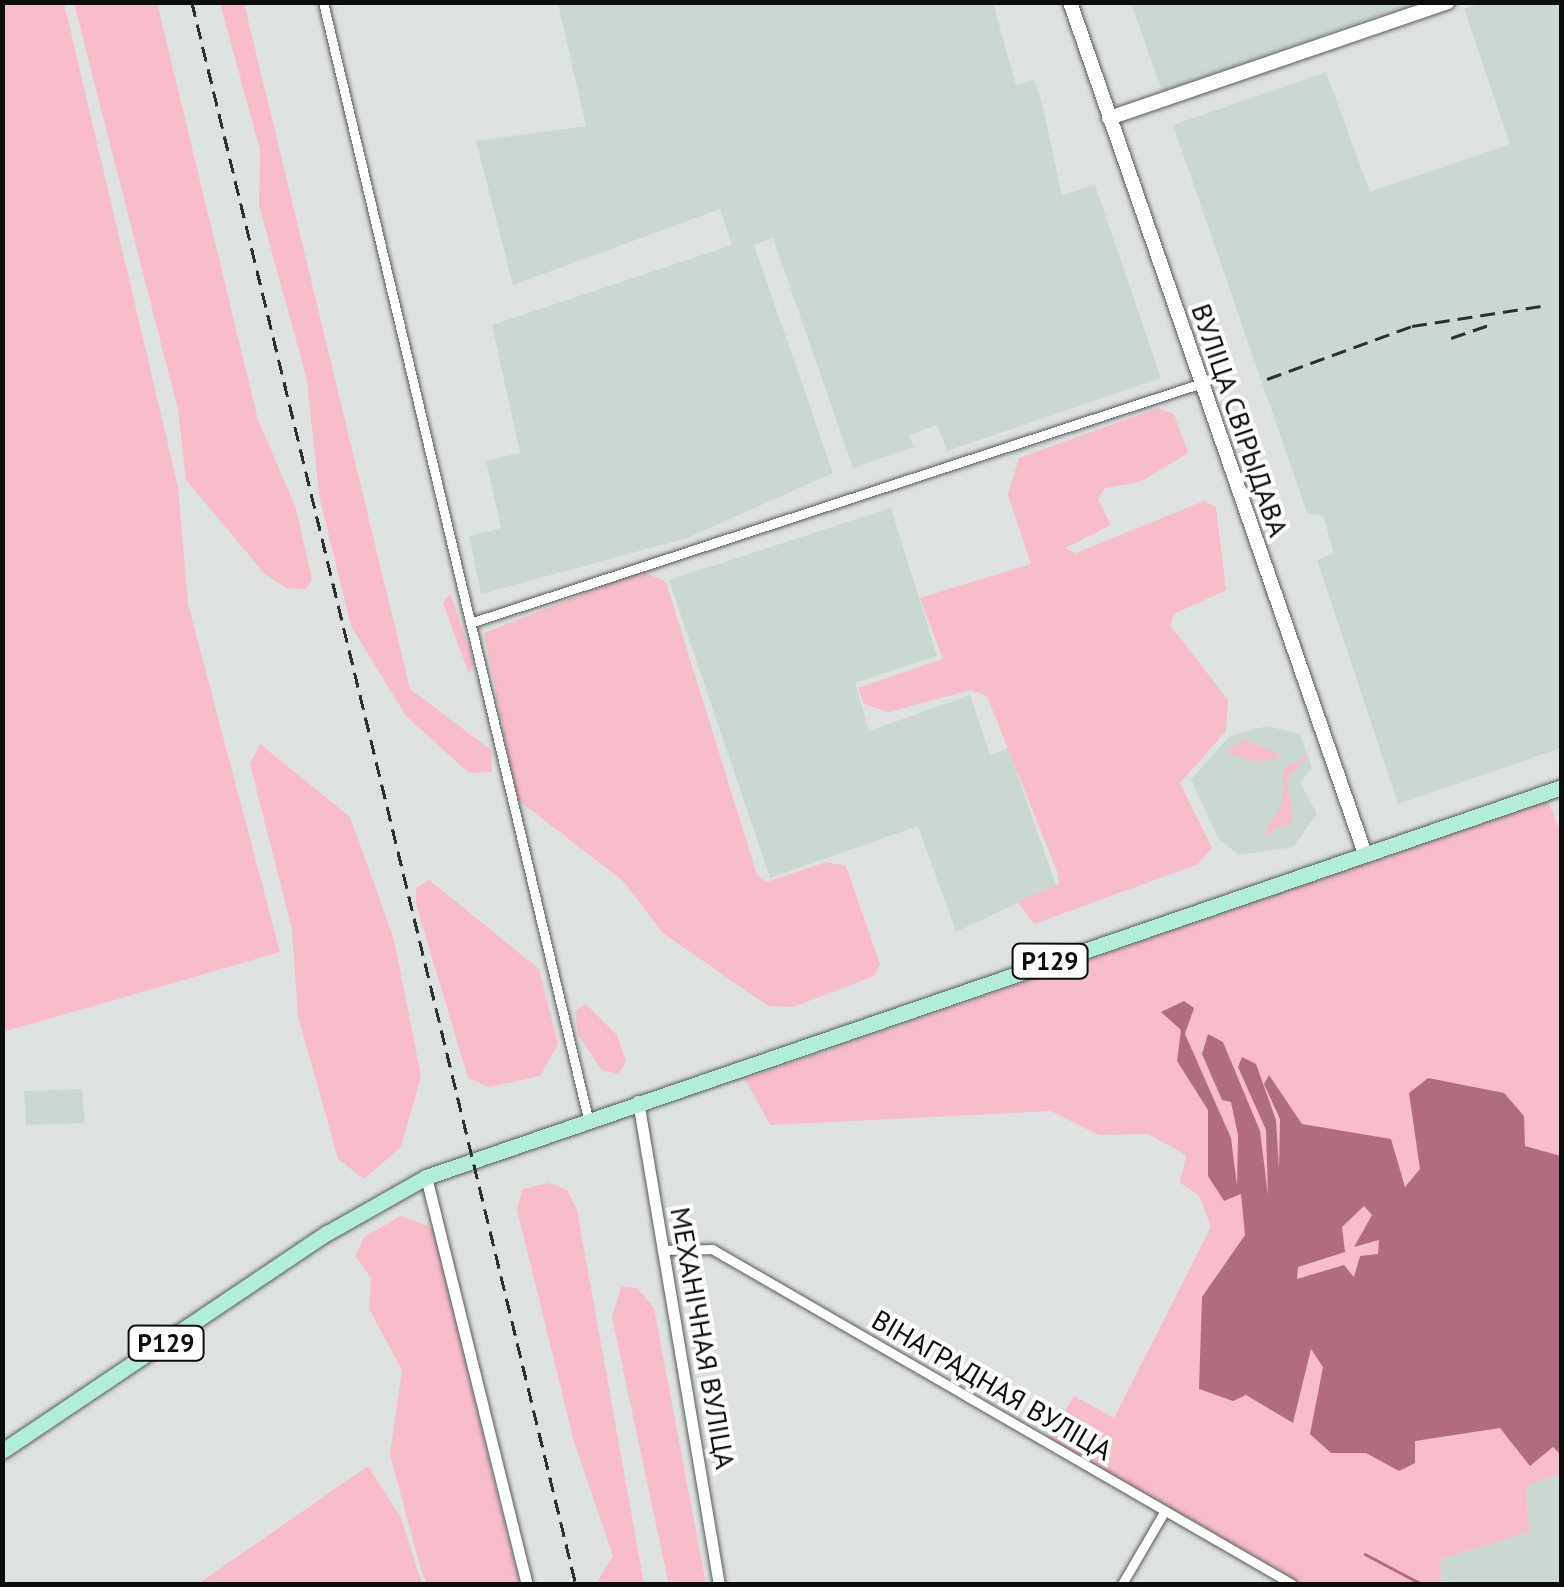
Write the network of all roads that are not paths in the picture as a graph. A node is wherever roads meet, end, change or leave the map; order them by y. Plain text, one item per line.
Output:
1 (323, 2) edge
2 (1070, 2) edge
3 (1448, 2) edge
4 (1109, 118) junction
5 (1202, 383) junction
6 (473, 622) junction
7 (1562, 788) edge
8 (1365, 854) junction
9 (638, 1101) junction
10 (588, 1118) junction
11 (426, 1177) junction
12 (664, 1250) junction
13 (2, 1451) edge
14 (1164, 1512) junction
15 (527, 1584) edge
16 (719, 1584) edge
17 (1122, 1584) edge
18 (1292, 1584) edge

1 - 6 street
2 - 4 main road, ВУЛІЦА СВІРЫДАВА
3 - 4 main road
4 - 5 main road, ВУЛІЦА СВІРЫДАВА
5 - 6 street
5 - 8 main road, ВУЛІЦА СВІРЫДАВА
6 - 10 street
7 - 8 main road, Р129
8 - 9 main road, Р129
9 - 10 main road, Р129
9 - 12 street, МЕХАНІЧНАЯ ВУЛІЦА
10 - 11 main road, Р129
11 - 13 main road, Р129
11 - 15 street
12 - 14 street, ВІНАГРАДНАЯ ВУЛІЦА
12 - 16 street, МЕХАНІЧНАЯ ВУЛІЦА
14 - 17 street
14 - 18 street, ВІНАГРАДНАЯ ВУЛІЦА

